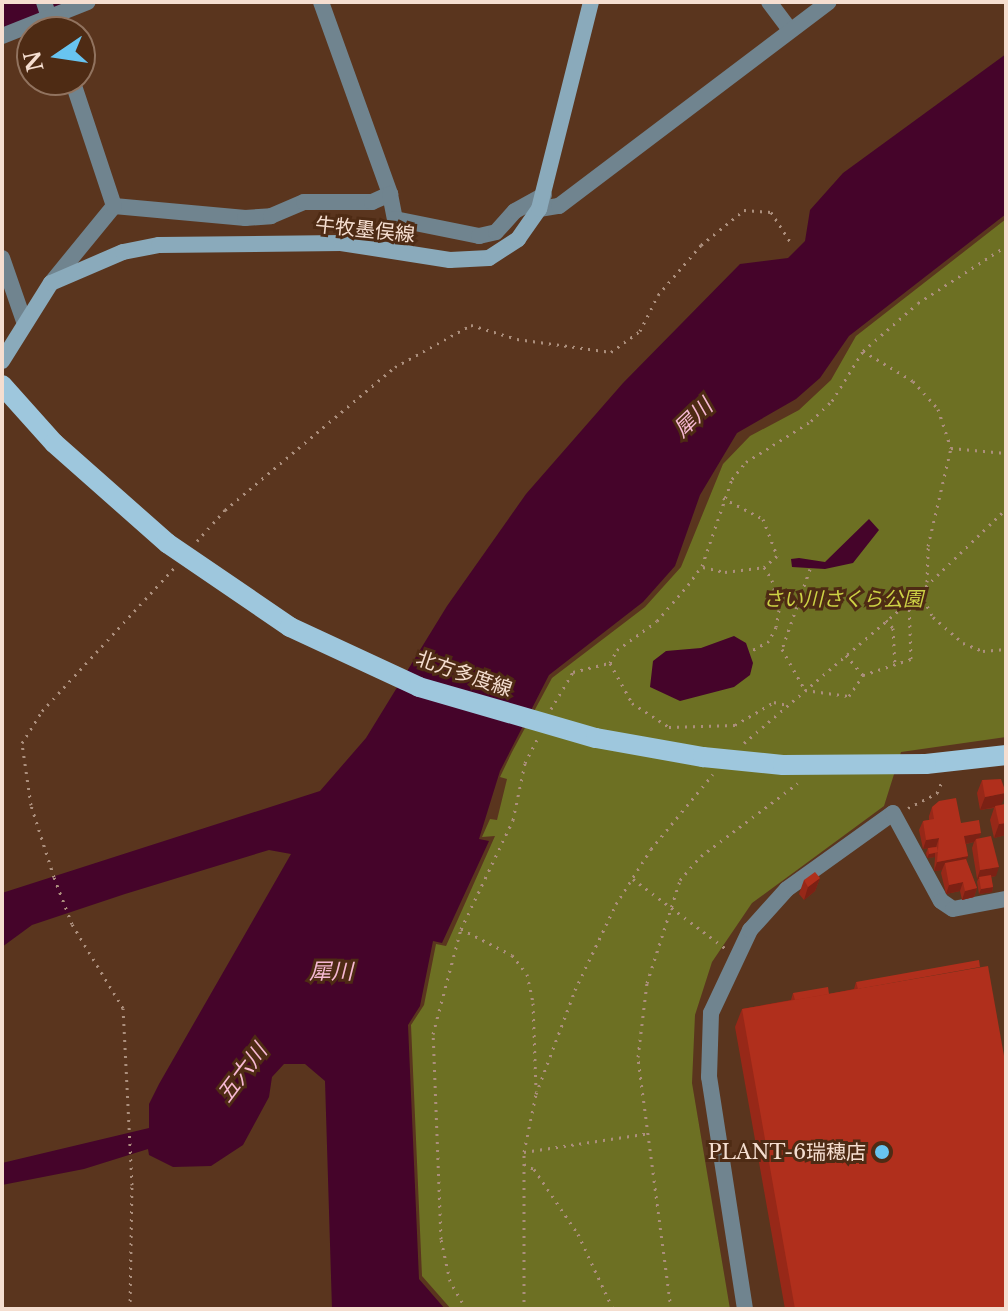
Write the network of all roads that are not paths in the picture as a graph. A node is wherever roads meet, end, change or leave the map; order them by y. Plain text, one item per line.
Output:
1 (88, 2) edge
2 (321, 2) edge
3 (591, 2) edge
4 (769, 2) edge
5 (829, 2) edge
6 (48, 15) edge
7 (790, 30) junction
8 (2, 36) edge
9 (77, 96) edge
10 (390, 194) junction
11 (542, 202) junction
12 (114, 206) junction
13 (2, 258) edge
14 (51, 283) junction
15 (24, 321) junction
16 (2, 361) edge
17 (2, 385) edge
18 (1006, 755) edge
19 (1006, 899) edge
20 (745, 1309) edge

1 - 6 street
2 - 10 street
3 - 11 main road, 牛牧墨俣線
4 - 7 street
5 - 7 street
6 - 8 street
7 - 11 street
9 - 12 street
10 - 11 street
10 - 12 street
11 - 14 main road, 牛牧墨俣線
12 - 14 street
13 - 15 street
14 - 15 main road
15 - 16 main road
17 - 18 main road, 北方多度線, bridge
19 - 20 street

